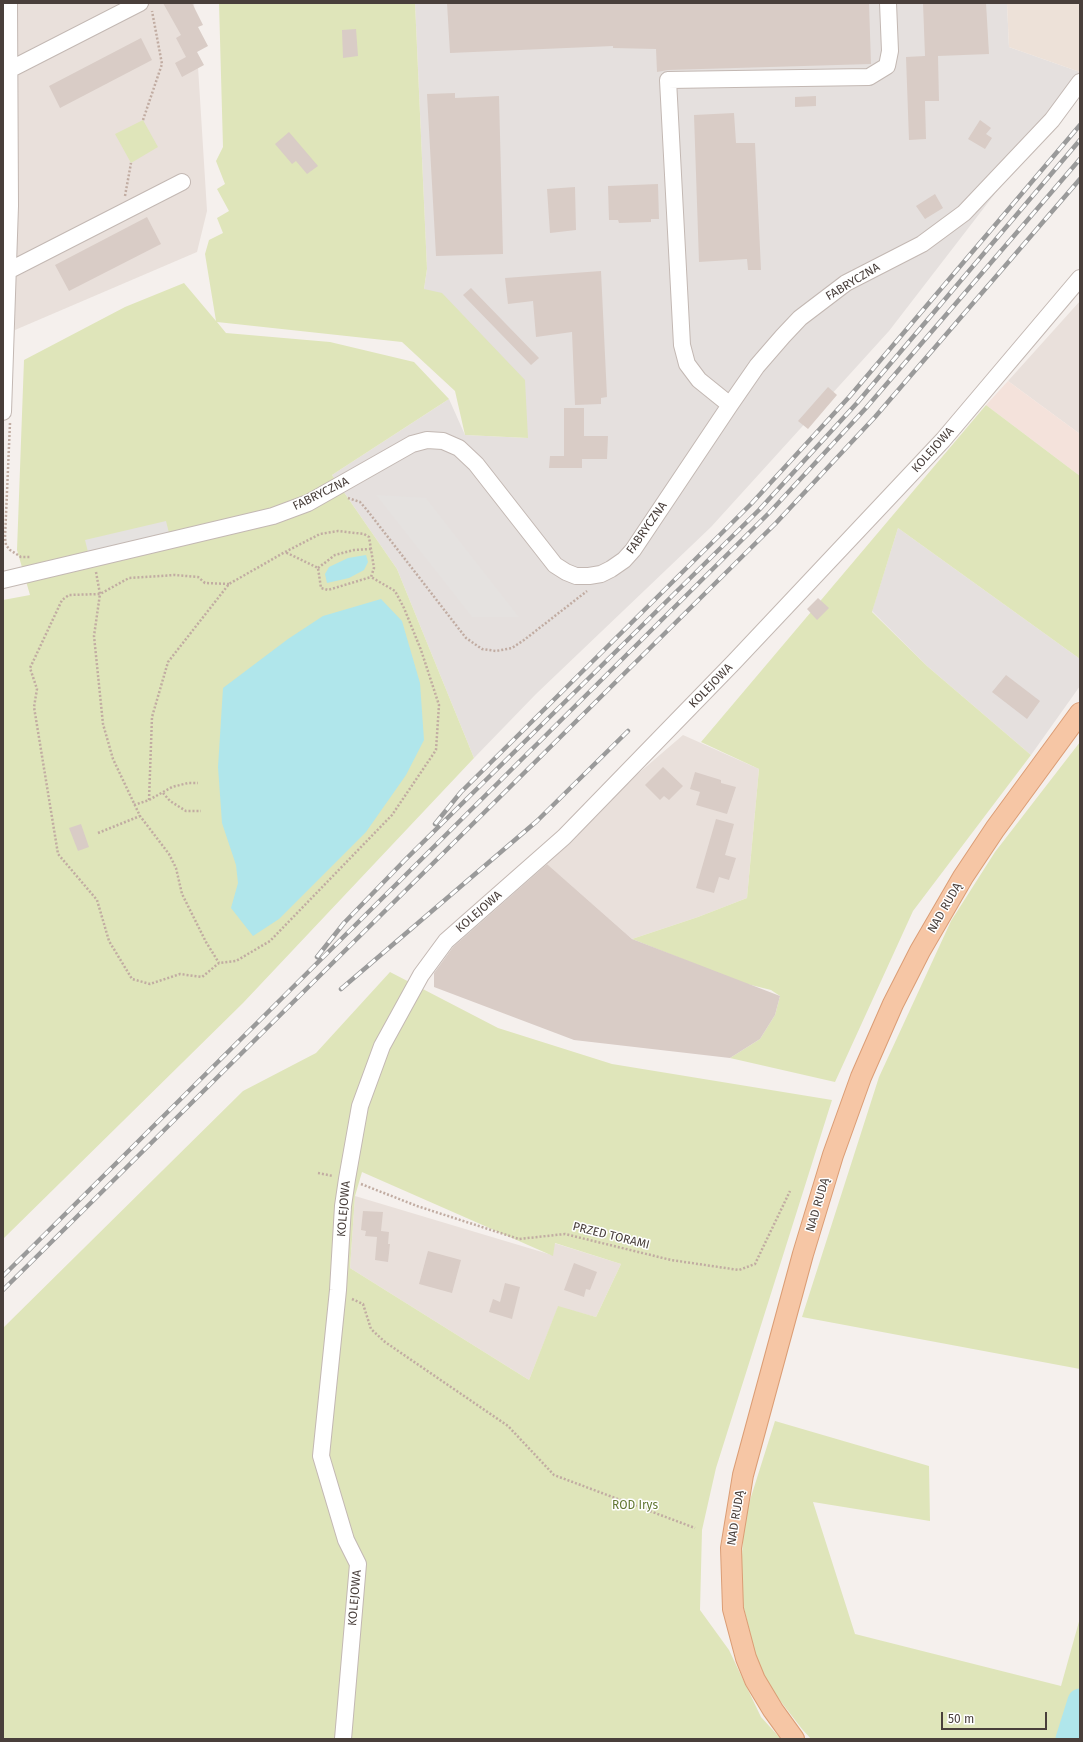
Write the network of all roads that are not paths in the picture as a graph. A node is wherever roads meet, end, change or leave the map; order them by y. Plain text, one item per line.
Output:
1 (9, 3) edge
2 (888, 3) edge
3 (146, 7) edge
4 (9, 70) junction
5 (1080, 82) edge
6 (6, 171) edge
7 (182, 182) dead end
8 (8, 271) junction
9 (1080, 278) edge
10 (3, 392) edge
11 (730, 405) junction
12 (3, 412) edge
13 (3, 580) edge
14 (1080, 713) edge
15 (343, 1739) edge
16 (794, 1739) edge

1 - 4 street
2 - 11 street
3 - 4 street
4 - 6 street
5 - 11 street, FABRYCZNA
6 - 8 street
7 - 8 street
8 - 10 street
9 - 15 street, KOLEJOWA
10 - 12 street
11 - 13 street, FABRYCZNA
14 - 16 main road, NAD RUDĄ

